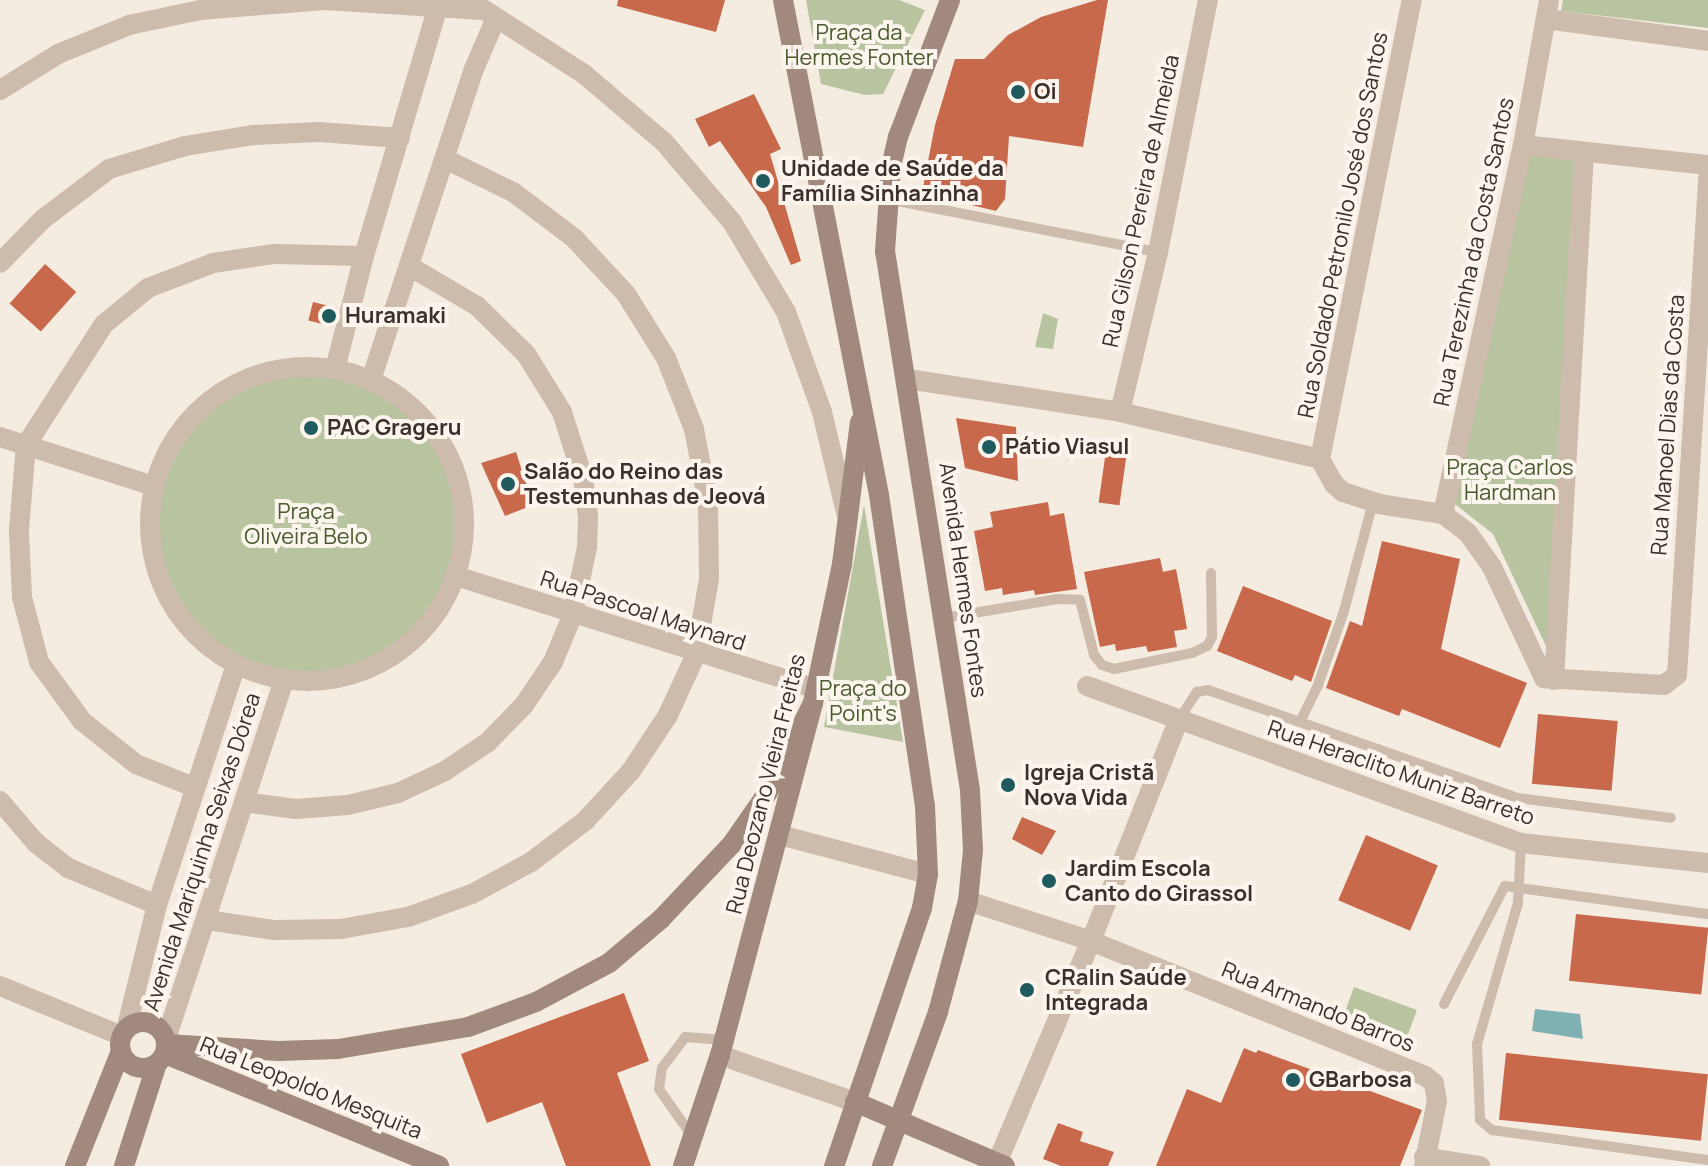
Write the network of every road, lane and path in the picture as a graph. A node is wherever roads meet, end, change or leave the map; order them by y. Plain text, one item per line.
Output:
1 (783, 0) edge
2 (950, 0) edge
3 (1208, 0) edge
4 (1412, 0) edge
5 (439, 4) edge
6 (483, 10) edge
7 (1547, 10) edge
8 (1708, 41) edge
9 (0, 90) edge
10 (400, 138) junction
11 (1523, 145) junction
12 (1584, 154) junction
13 (445, 159) junction
14 (1708, 165) edge
15 (1708, 178) edge
16 (887, 199) junction
17 (1158, 252) junction
18 (364, 256) junction
19 (0, 263) edge
20 (409, 266) junction
21 (335, 369) junction
22 (908, 379) junction
23 (371, 380) junction
24 (863, 406) junction
25 (1120, 412) junction
26 (0, 437) edge
27 (26, 445) junction
28 (1320, 459) junction
29 (154, 486) junction
30 (1373, 502) junction
31 (846, 513) junction
32 (1443, 514) junction
33 (1211, 573) dead end
34 (456, 576) junction
35 (573, 614) junction
36 (944, 618) junction
37 (696, 654) junction
38 (236, 665) junction
39 (284, 680) junction
40 (1554, 680) junction
41 (1087, 686) dead end
42 (814, 696) junction
43 (1301, 720) junction
44 (1178, 721) junction
45 (194, 787) junction
46 (0, 801) edge
47 (244, 802) junction
48 (1671, 818) dead end
49 (780, 835) junction
50 (1521, 843) junction
51 (1708, 863) edge
52 (928, 874) junction
53 (1521, 887) junction
54 (968, 901) junction
55 (157, 905) junction
56 (1708, 914) edge
57 (207, 920) junction
58 (1091, 941) junction
59 (0, 986) edge
60 (1444, 1004) dead end
61 (123, 1039) junction
62 (722, 1048) junction
63 (164, 1050) junction
64 (855, 1102) junction
65 (899, 1121) junction
66 (694, 1138) junction
67 (1708, 1160) edge
68 (1424, 1162) edge
69 (1000, 1165) edge
70 (75, 1166) edge
71 (124, 1166) edge
72 (439, 1166) edge
73 (683, 1166) edge
74 (834, 1166) edge
75 (882, 1166) edge
76 (1480, 1166) edge

1 - 24 main road
2 - 16 main road, Avenida Hermes Fontes
3 - 17 street, Rua Gilson Pereira de Almeida
4 - 28 street, Rua Soldado Petronilo José dos Santos
5 - 6 street
5 - 9 street
5 - 10 street
6 - 13 street
6 - 31 street
7 - 8 street
7 - 11 street, Rua Terezinha da Costa Santos
10 - 18 street
10 - 19 street
11 - 12 street
11 - 32 street, Rua Terezinha da Costa Santos
12 - 14 street
12 - 40 street
13 - 20 street
13 - 37 street
15 - 40 street, Rua Manoel Dias da Costa
16 - 17 lane
16 - 22 main road, Avenida Hermes Fontes
17 - 25 street, Rua Gilson Pereira de Almeida
18 - 21 street
18 - 27 street
20 - 23 street
20 - 35 street
21 - 23 street
21 - 29 street
22 - 25 street
22 - 36 main road, Avenida Hermes Fontes
23 - 34 street
24 - 31 main road, Rua Deozano Vieira Freitas
24 - 52 main road
25 - 28 street
26 - 27 street
27 - 29 street
27 - 45 street
28 - 30 street
29 - 38 street
30 - 32 street
30 - 43 lane
31 - 42 main road, Rua Deozano Vieira Freitas
32 - 40 street
33 - 36 lane
34 - 35 street, Rua Pascoal Maynard
34 - 39 street
35 - 37 street, Rua Pascoal Maynard
35 - 47 street
36 - 54 main road, Avenida Hermes Fontes
37 - 42 street, Rua Pascoal Maynard
37 - 57 street
38 - 39 street
38 - 45 street, Avenida Mariquinha Seixas Dórea
39 - 47 street, Avenida Mariquinha Seixas Dórea
41 - 44 street, Rua Heraclito Muniz Barreto
42 - 49 main road, Rua Deozano Vieira Freitas
42 - 63 main road
43 - 44 lane
43 - 48 lane
44 - 50 street, Rua Heraclito Muniz Barreto
44 - 58 street
45 - 55 street, Avenida Mariquinha Seixas Dórea
46 - 55 street
47 - 57 street, Avenida Mariquinha Seixas Dórea
49 - 52 street
49 - 62 main road, Rua Deozano Vieira Freitas
50 - 51 street, Rua Heraclito Muniz Barreto
50 - 53 lane
52 - 64 main road
53 - 56 lane
53 - 60 lane
53 - 67 lane
54 - 58 street, Rua Armando Barros
54 - 65 main road, Avenida Hermes Fontes
55 - 61 street, Avenida Mariquinha Seixas Dórea
57 - 63 street, Avenida Mariquinha Seixas Dórea
58 - 68 street, Rua Armando Barros
58 - 69 street
59 - 61 street
61 - 63 main road
61 - 63 main road
61 - 70 main road
62 - 64 street
62 - 66 main road, Rua Deozano Vieira Freitas
62 - 66 lane
63 - 71 main road
63 - 72 main road, Rua Leopoldo Mesquita
64 - 65 main road
64 - 74 main road
65 - 69 main road
65 - 75 main road, Avenida Hermes Fontes
66 - 73 main road, Rua Deozano Vieira Freitas
68 - 76 street

